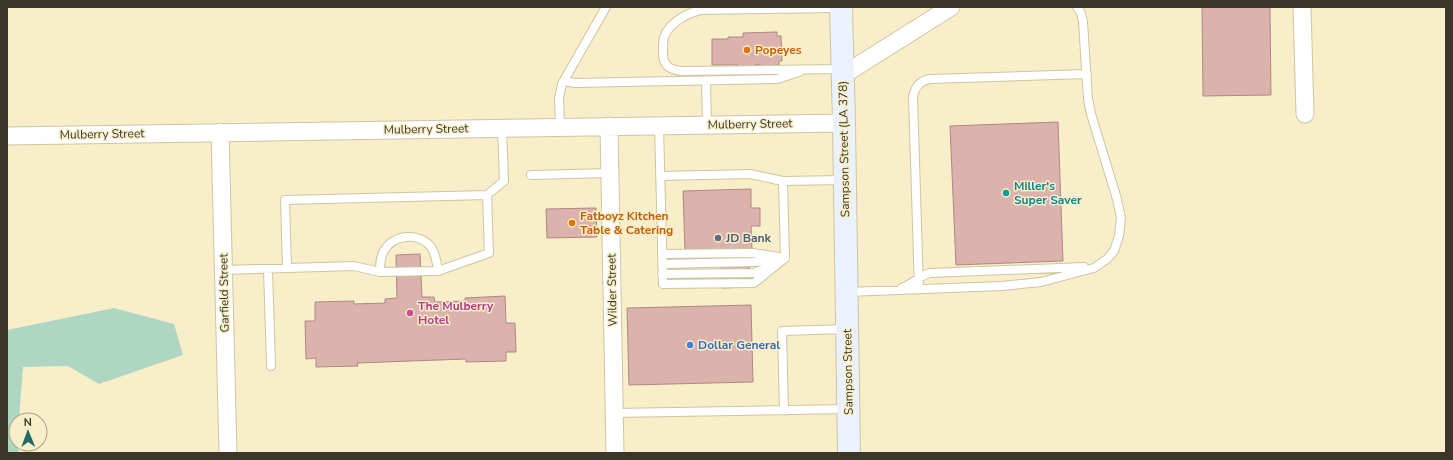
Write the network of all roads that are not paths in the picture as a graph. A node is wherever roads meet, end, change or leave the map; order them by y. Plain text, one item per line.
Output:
1 (606, 7) edge
2 (841, 7) edge
3 (951, 7) edge
4 (1077, 7) edge
5 (1302, 7) edge
6 (808, 69) junction
7 (843, 72) junction
8 (1086, 74) junction
9 (564, 81) junction
10 (706, 81) junction
11 (1305, 114) dead end
12 (844, 123) junction
13 (707, 125) junction
14 (609, 126) junction
15 (659, 126) junction
16 (560, 127) junction
17 (502, 128) junction
18 (220, 132) junction
19 (7, 136) edge
20 (610, 173) junction
21 (531, 175) dead end
22 (660, 176) junction
23 (845, 180) junction
24 (783, 181) junction
25 (487, 195) junction
26 (662, 254) junction
27 (785, 258) junction
28 (1107, 259) junction
29 (662, 264) junction
30 (287, 268) junction
31 (268, 269) junction
32 (224, 270) junction
33 (438, 271) junction
34 (380, 272) junction
35 (918, 277) junction
36 (919, 289) junction
37 (896, 290) junction
38 (847, 292) junction
39 (847, 330) junction
40 (271, 366) dead end
41 (848, 410) junction
42 (784, 411) junction
43 (614, 413) junction
44 (228, 453) edge
45 (615, 453) edge
46 (849, 453) edge

1 - 9 lane
2 - 6 lane
2 - 7 main road, Sampson Street (LA 378)
3 - 7 street
4 - 8 lane
5 - 11 street
6 - 7 lane
6 - 10 lane
7 - 12 main road, Sampson Street (LA 378)
8 - 28 lane
8 - 35 lane
9 - 10 lane
9 - 16 lane
10 - 13 lane
12 - 13 street, Mulberry Street
12 - 23 main road, Sampson Street (LA 378)
13 - 15 street, Mulberry Street
14 - 15 street, Mulberry Street
14 - 16 street, Mulberry Street
14 - 20 street, Wilder Street
15 - 22 lane
16 - 17 street, Mulberry Street
17 - 18 street, Mulberry Street
17 - 25 lane
18 - 19 street, Mulberry Street
18 - 32 street, Garfield Street
20 - 21 lane
20 - 43 street, Wilder Street
22 - 24 lane
22 - 26 lane
23 - 24 lane
23 - 38 main road, Sampson Street (LA 378)
24 - 27 lane
25 - 30 lane
25 - 33 lane
26 - 27 lane
26 - 29 lane
27 - 29 lane
27 - 29 lane
28 - 35 lane
28 - 36 lane
30 - 31 lane
30 - 34 lane
31 - 32 lane
31 - 40 lane
32 - 44 street, Garfield Street
33 - 34 lane
33 - 34 lane
35 - 36 lane
35 - 37 lane
36 - 37 lane
37 - 38 lane
38 - 39 main road, Sampson Street
39 - 41 main road, Sampson Street
39 - 42 lane
41 - 42 lane
41 - 46 main road, Sampson Street
42 - 43 lane
43 - 45 street, Wilder Street

